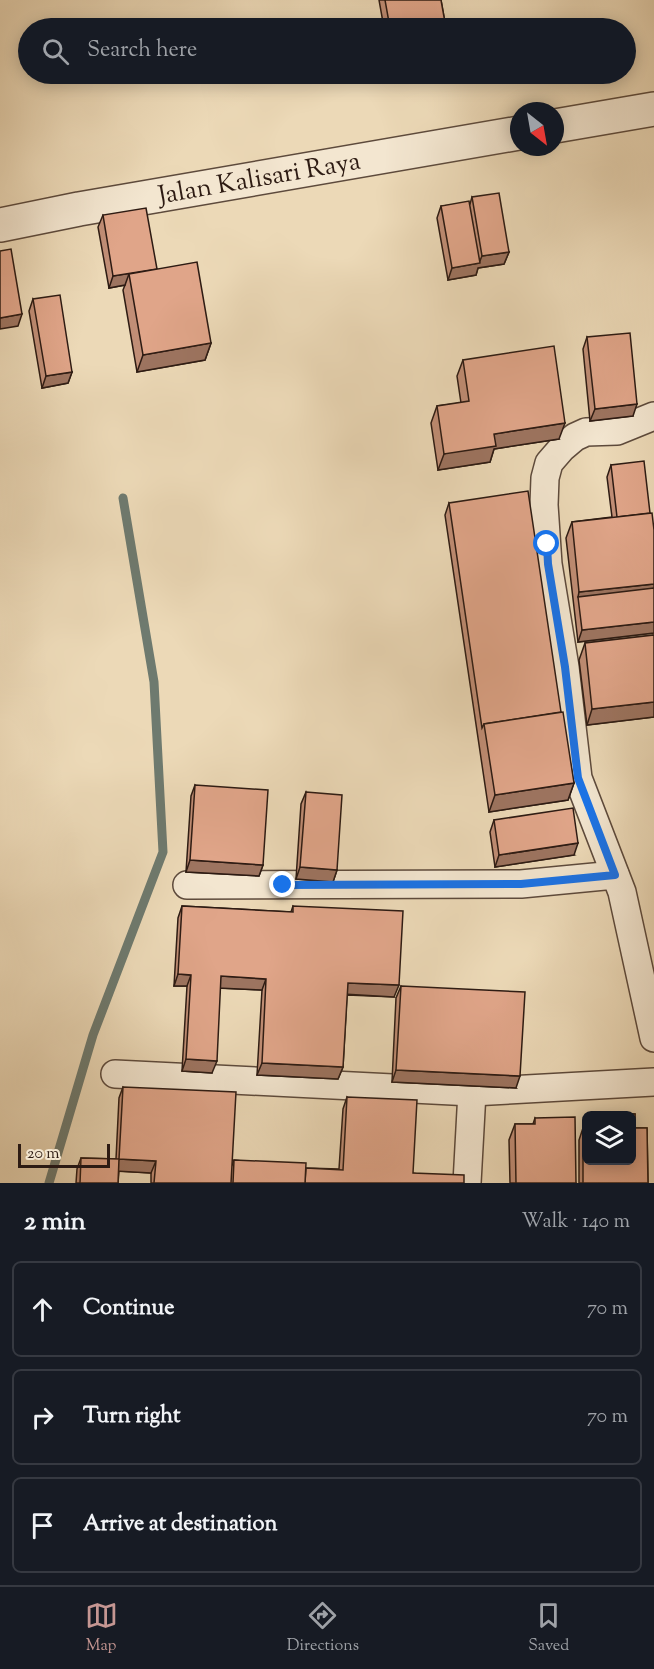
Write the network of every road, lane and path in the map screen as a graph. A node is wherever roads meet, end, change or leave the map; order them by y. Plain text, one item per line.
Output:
1 (654, 109) edge
2 (564, 124) edge
3 (510, 135) edge
4 (0, 225) edge
5 (654, 416) edge
6 (615, 875) junction
7 (187, 885) dead end
8 (654, 1038) edge
9 (115, 1074) dead end
10 (654, 1082) edge
11 (472, 1092) junction
12 (468, 1183) edge

1 - 2 street
3 - 4 street, Jalan Kalisari Raya
5 - 6 street
6 - 7 street
6 - 8 street
9 - 11 street
10 - 11 street
11 - 12 street

